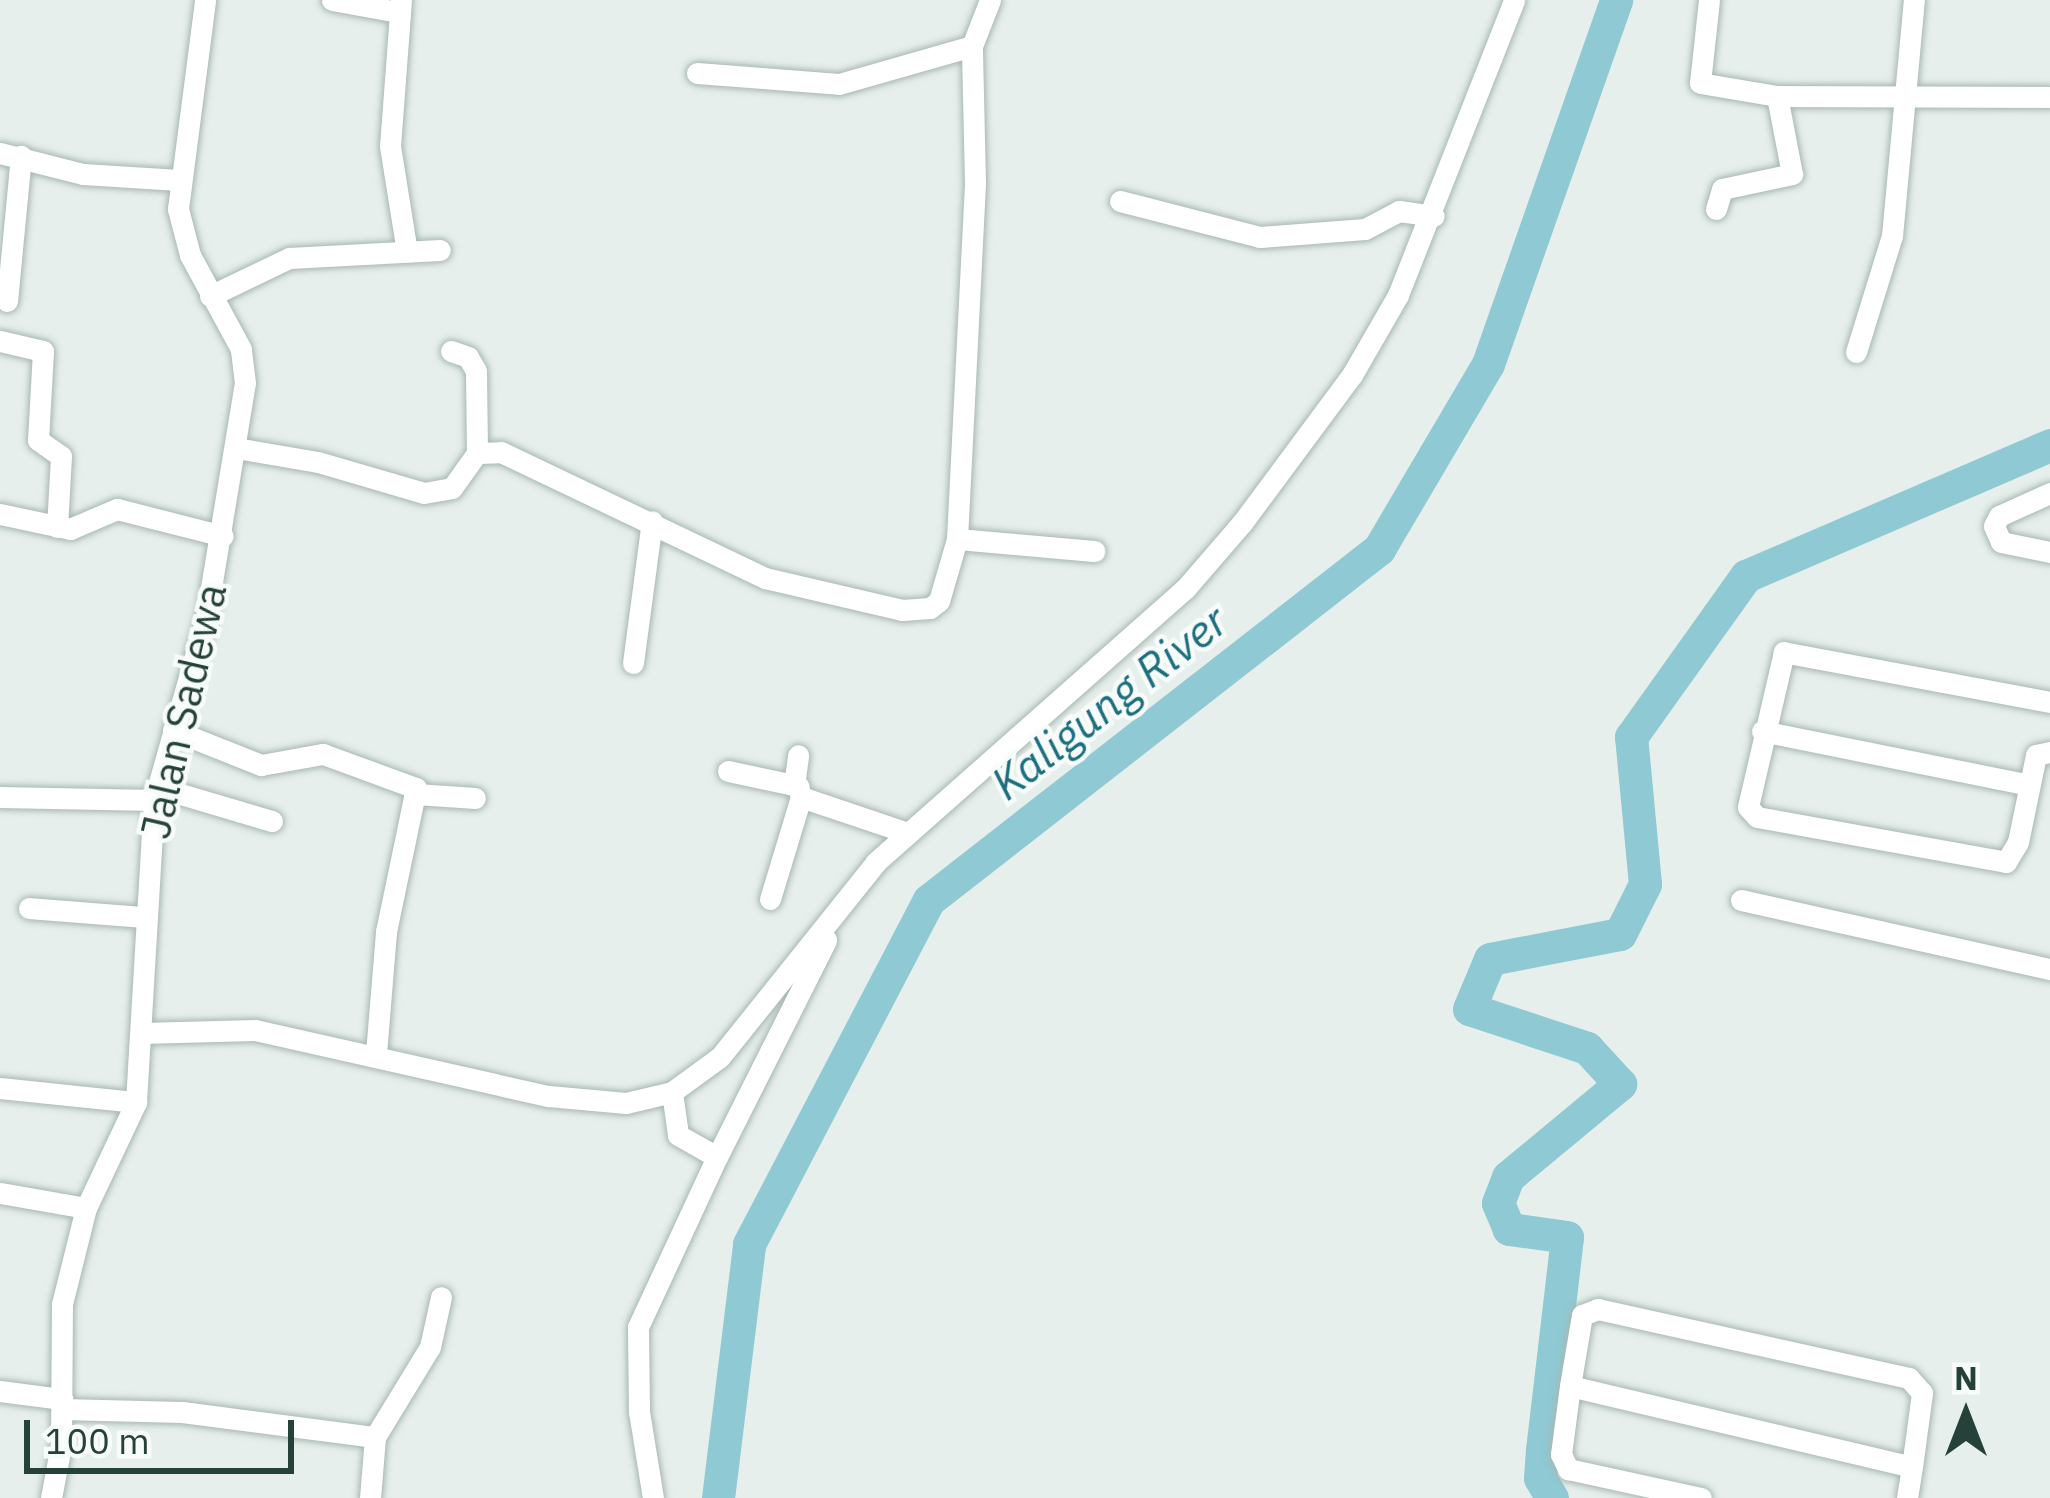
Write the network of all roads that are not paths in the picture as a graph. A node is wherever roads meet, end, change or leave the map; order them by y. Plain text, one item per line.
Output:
1 (205, 0) edge
2 (332, 0) edge
3 (990, 0) edge
4 (1514, 0) edge
5 (1709, 0) edge
6 (1914, 0) edge
7 (399, 6) edge
8 (972, 46) junction
9 (697, 73) dead end
10 (1777, 96) junction
11 (2049, 97) edge
12 (1904, 100) junction
13 (10, 155) edge
14 (179, 180) junction
15 (1120, 201) dead end
16 (1716, 208) dead end
17 (1433, 216) junction
18 (440, 250) dead end
19 (407, 252) junction
20 (223, 288) junction
21 (7, 301) dead end
22 (0, 341) edge
23 (451, 351) dead end
24 (1856, 352) dead end
25 (248, 451) junction
26 (477, 453) junction
27 (2050, 493) edge
28 (0, 514) edge
29 (652, 521) junction
30 (57, 527) junction
31 (223, 536) junction
32 (957, 539) junction
33 (1094, 551) dead end
34 (2050, 552) edge
35 (633, 663) dead end
36 (2050, 702) edge
37 (1762, 731) junction
38 (184, 734) junction
39 (2050, 752) edge
40 (798, 755) dead end
41 (728, 771) dead end
42 (2029, 785) junction
43 (798, 791) junction
44 (163, 792) junction
45 (416, 794) junction
46 (0, 797) edge
47 (476, 798) dead end
48 (272, 821) dead end
49 (905, 832) junction
50 (770, 899) dead end
51 (1741, 900) dead end
52 (29, 908) dead end
53 (144, 916) junction
54 (833, 916) junction
55 (2050, 969) edge
56 (148, 1033) junction
57 (376, 1054) junction
58 (0, 1088) edge
59 (671, 1092) junction
60 (136, 1102) junction
61 (717, 1157) junction
62 (0, 1193) edge
63 (86, 1208) junction
64 (441, 1298) dead end
65 (1570, 1386) junction
66 (0, 1391) edge
67 (71, 1407) junction
68 (375, 1437) junction
69 (1912, 1467) junction
70 (51, 1498) edge
71 (370, 1498) edge
72 (653, 1498) edge
73 (1701, 1498) edge
74 (1907, 1498) edge

1 - 14 street, Jalan Sadewa
2 - 7 street
3 - 8 street
4 - 17 street
5 - 10 street
6 - 12 street
7 - 19 street
8 - 9 street
8 - 32 street
10 - 12 street
10 - 16 street
11 - 12 street
12 - 24 street
13 - 14 street
13 - 21 street
14 - 20 street, Jalan Sadewa
15 - 17 street
17 - 49 street
18 - 19 street
19 - 20 street
20 - 25 street, Jalan Sadewa
22 - 30 street
23 - 26 street
25 - 26 street
25 - 31 street, Jalan Sadewa
26 - 29 street
27 - 34 street
28 - 30 street
29 - 32 street
29 - 35 street
30 - 31 street
31 - 38 street, Jalan Sadewa
32 - 33 street
36 - 37 street
37 - 42 street
37 - 42 street
38 - 44 street, Jalan Sadewa
38 - 45 street
39 - 42 street
40 - 43 street
41 - 43 street
43 - 49 street
43 - 50 street
44 - 46 street
44 - 48 street
44 - 53 street, Jalan Sadewa
45 - 47 street
45 - 57 street
49 - 54 street
51 - 55 street
52 - 53 street
53 - 56 street, Jalan Sadewa
54 - 59 street
54 - 61 street
56 - 57 street
56 - 60 street, Jalan Sadewa
57 - 59 street
58 - 60 street
59 - 61 street
60 - 63 street, Jalan Sadewa
61 - 72 street
62 - 63 street
63 - 67 street, Jalan Sadewa
64 - 68 street
65 - 69 street
65 - 69 street
65 - 73 street
66 - 67 street
67 - 68 street
67 - 70 street, Jalan Sadewa
68 - 71 street
69 - 74 street

